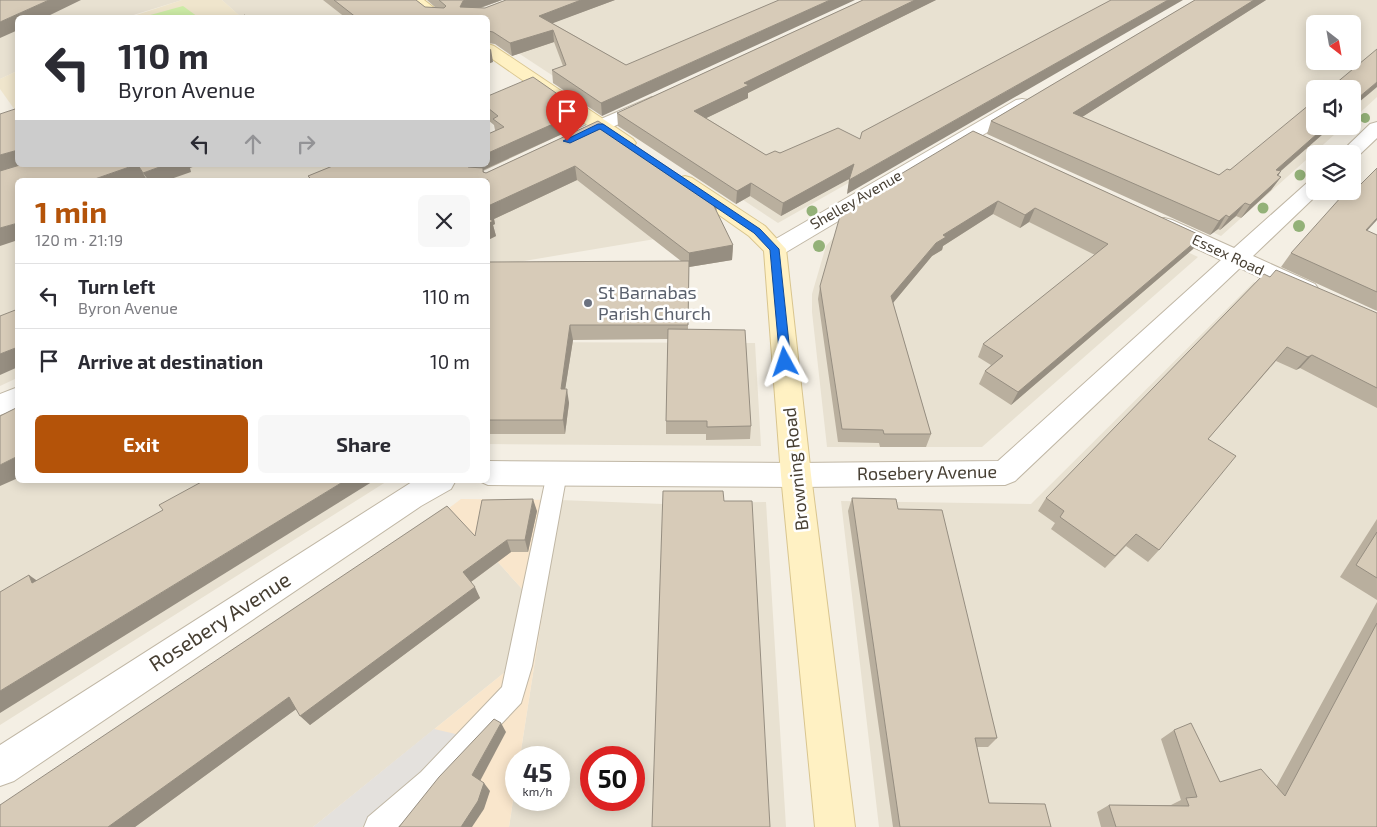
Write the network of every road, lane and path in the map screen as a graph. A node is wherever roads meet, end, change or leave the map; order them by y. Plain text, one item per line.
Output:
1 (414, 0) edge
2 (436, 15) edge
3 (490, 51) edge
4 (667, 95) edge
5 (1036, 96) edge
6 (600, 126) junction
7 (1377, 128) edge
8 (970, 135) junction
9 (1359, 145) edge
10 (555, 146) edge
11 (996, 147) edge
12 (642, 153) edge
13 (666, 170) edge
14 (1306, 194) edge
15 (1143, 216) edge
16 (775, 249) junction
17 (1237, 259) junction
18 (1325, 299) edge
19 (15, 398) edge
20 (0, 405) edge
21 (490, 473) edge
22 (557, 473) junction
23 (796, 475) junction
24 (436, 483) edge
25 (0, 767) edge
26 (378, 827) edge
27 (836, 827) edge

1 - 2 main road
3 - 6 main road
4 - 6 street
5 - 8 street, Shelley Avenue
6 - 10 street
6 - 12 main road
7 - 9 street
8 - 11 street
8 - 16 street, Shelley Avenue
13 - 16 main road
14 - 17 street, Rosebery Avenue
15 - 17 street, Essex Road
16 - 23 main road, Browning Road
17 - 18 street, Essex Road
17 - 23 street, Rosebery Avenue
19 - 20 street
21 - 22 street, Rosebery Avenue
22 - 23 street, Rosebery Avenue
22 - 26 lane
23 - 27 main road, Browning Road
24 - 25 street, Rosebery Avenue

